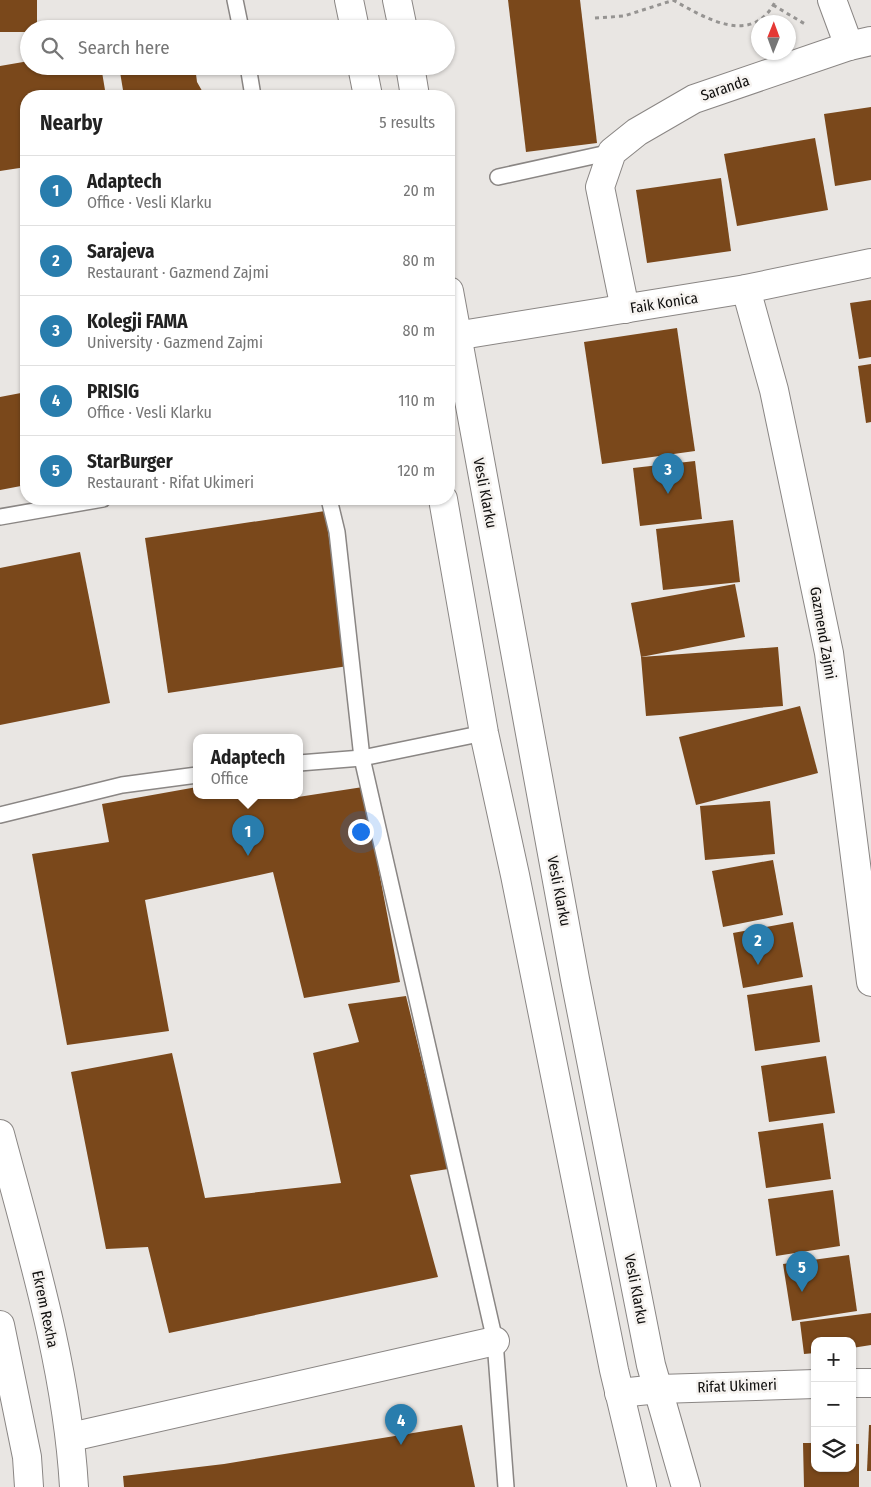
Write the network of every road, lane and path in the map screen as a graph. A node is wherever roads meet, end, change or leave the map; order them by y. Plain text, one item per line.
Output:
1 (235, 0) edge
2 (349, 0) edge
3 (397, 0) edge
4 (674, 0) edge
5 (776, 0) edge
6 (832, 0) edge
7 (594, 18) dead end
8 (239, 20) edge
9 (353, 20) edge
10 (401, 20) edge
11 (860, 44) edge
12 (250, 75) edge
13 (364, 75) edge
14 (412, 75) edge
15 (253, 90) edge
16 (367, 90) edge
17 (414, 90) edge
18 (612, 152) junction
19 (498, 178) dead end
20 (871, 263) edge
21 (746, 289) junction
22 (625, 309) junction
23 (455, 336) edge
24 (455, 346) edge
25 (69, 505) edge
26 (330, 505) edge
27 (444, 505) edge
28 (0, 517) edge
29 (484, 733) junction
30 (362, 758) junction
31 (303, 763) edge
32 (193, 776) edge
33 (0, 815) edge
34 (871, 982) edge
35 (0, 1134) edge
36 (0, 1324) edge
37 (495, 1341) junction
38 (856, 1383) edge
39 (871, 1383) edge
40 (811, 1384) edge
41 (658, 1388) junction
42 (619, 1393) junction
43 (71, 1437) junction
44 (29, 1487) edge
45 (74, 1487) edge
46 (506, 1487) edge
47 (642, 1487) edge
48 (686, 1487) edge

1 - 8 lane
2 - 9 street
3 - 10 street
4 - 5 path
4 - 7 path
6 - 11 street, Saranda
11 - 18 street, Saranda
12 - 15 lane
13 - 16 street
14 - 17 street
18 - 19 lane, Saranda
18 - 22 street
20 - 21 street, Faik Konica
21 - 22 street, Faik Konica
21 - 34 street, Gazmend Zajmi
22 - 23 street, Faik Konica
24 - 41 street, Vesli Klarku
25 - 28 lane
26 - 30 lane
27 - 29 street
29 - 30 lane
29 - 42 street
30 - 31 lane
30 - 37 lane
32 - 33 lane
35 - 43 street, Ekrem Rexha
36 - 44 street
37 - 43 street
37 - 46 lane
38 - 39 street
40 - 41 street, Rifat Ukimeri
41 - 42 street, Rifat Ukimeri
41 - 48 street, Vesli Klarku
42 - 47 street
43 - 45 street, Ekrem Rexha

